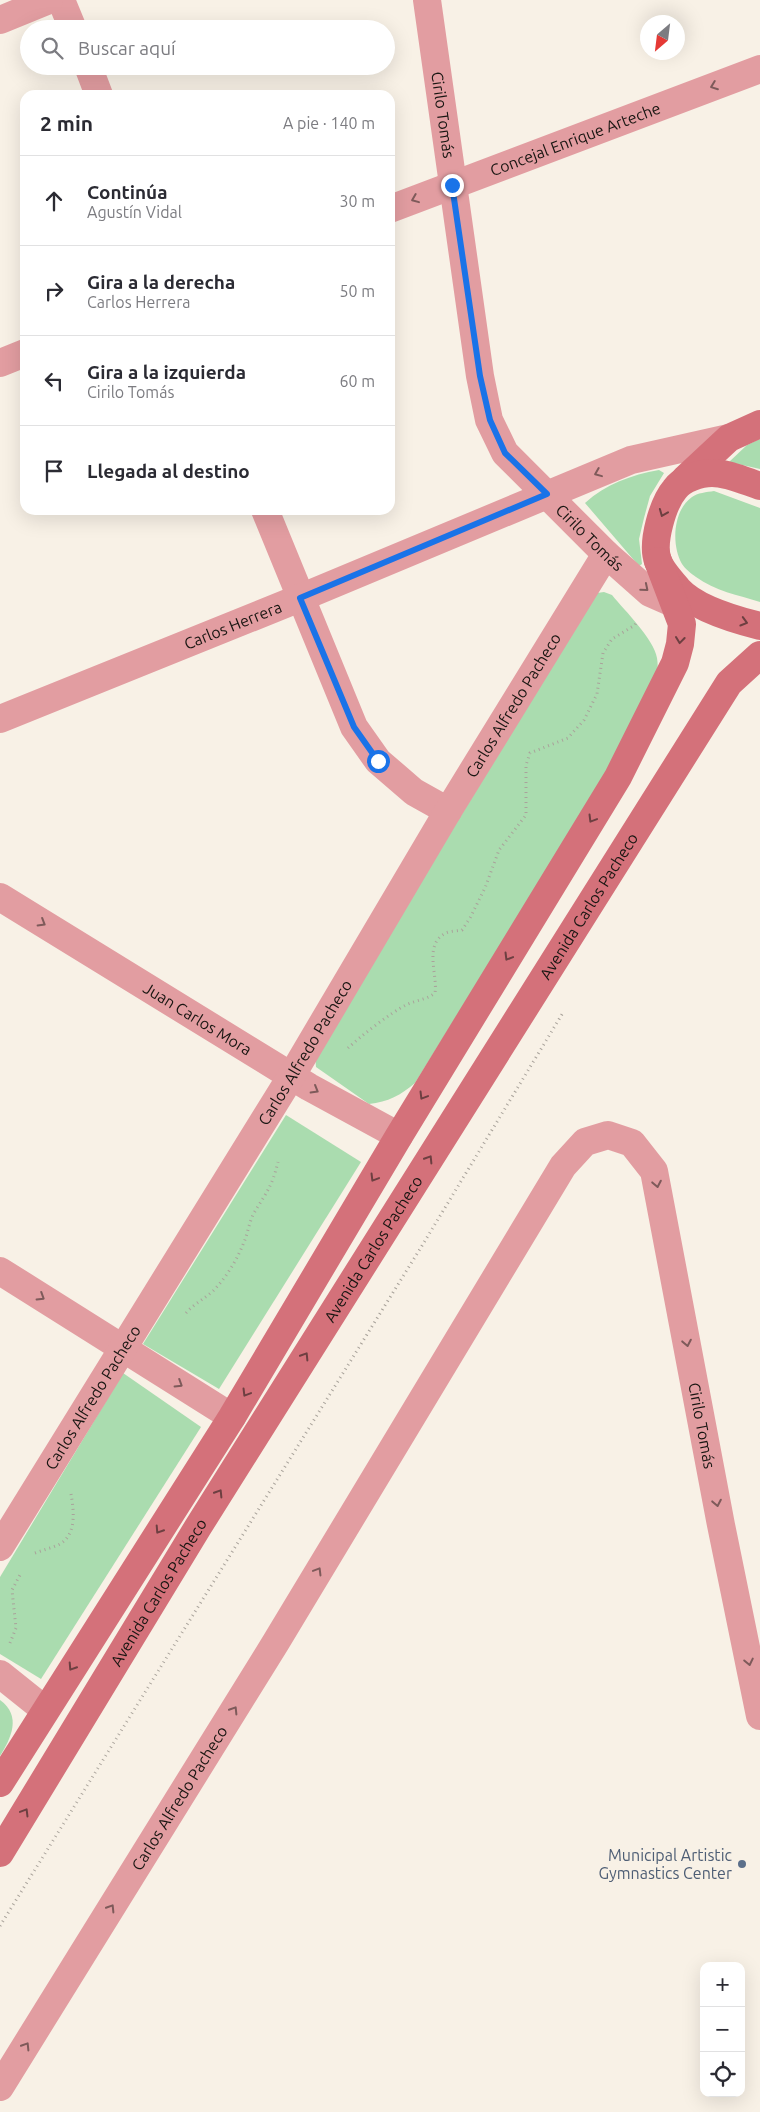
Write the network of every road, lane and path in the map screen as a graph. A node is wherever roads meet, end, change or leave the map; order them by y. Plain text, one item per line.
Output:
1 (49, 0) edge
2 (62, 0) edge
3 (427, 0) edge
4 (0, 20) edge
5 (70, 20) edge
6 (760, 68) edge
7 (91, 75) edge
8 (97, 90) edge
9 (452, 185) junction
10 (395, 208) edge
11 (20, 356) edge
12 (0, 363) edge
13 (760, 424) edge
14 (729, 438) junction
15 (631, 460) junction
16 (704, 470) junction
17 (760, 486) edge
18 (547, 494) junction
19 (266, 515) edge
20 (606, 554) junction
21 (300, 598) junction
22 (686, 603) junction
23 (760, 626) edge
24 (760, 655) edge
25 (0, 719) edge
26 (448, 810) junction
27 (0, 897) edge
28 (567, 1006) dead end
29 (292, 1075) junction
30 (399, 1136) junction
31 (632, 1143) joint
32 (0, 1271) edge
33 (123, 1348) junction
34 (232, 1417) junction
35 (0, 1547) edge
36 (0, 1674) edge
37 (45, 1710) junction
38 (760, 1716) edge
39 (0, 1783) edge
40 (0, 1854) edge
41 (0, 1926) edge
42 (0, 2087) edge

1 - 4 street
2 - 5 street
3 - 9 street, Cirilo Tomás
6 -> 9 street, Concejal Enrique Arteche
7 - 8 street
9 -> 10 street, Concejal Enrique Arteche
9 - 18 street, Cirilo Tomás
11 - 12 street
13 - 14 main road
14 - 15 street, Carlos Herrera
14 - 16 main road
15 - 16 street, Carlos Herrera
15 -> 18 street, Carlos Herrera
16 - 17 main road
16 -> 22 main road
18 - 20 street, Cirilo Tomás
18 - 21 street, Carlos Herrera
19 - 21 street
20 -> 22 street, Cirilo Tomás
20 - 26 street, Carlos Alfredo Pacheco
21 - 25 street, Carlos Herrera
21 - 26 street
22 -> 23 main road
22 -> 30 main road, Avenida Carlos Pacheco
40 -> 24 main road, Avenida Carlos Pacheco
26 - 29 street, Carlos Alfredo Pacheco
27 -> 29 street, Juan Carlos Mora
28 - 41 path
29 -> 30 street, Juan Carlos Mora
29 - 33 street, Carlos Alfredo Pacheco
30 -> 34 main road, Avenida Carlos Pacheco
31 -> 38 street, Cirilo Tomás
42 -> 31 street, Carlos Alfredo Pacheco
32 -> 33 street
33 -> 34 street
33 - 35 street, Carlos Alfredo Pacheco
34 -> 37 main road, Avenida Carlos Pacheco
36 - 37 street
37 - 39 main road, Avenida Carlos Pacheco

